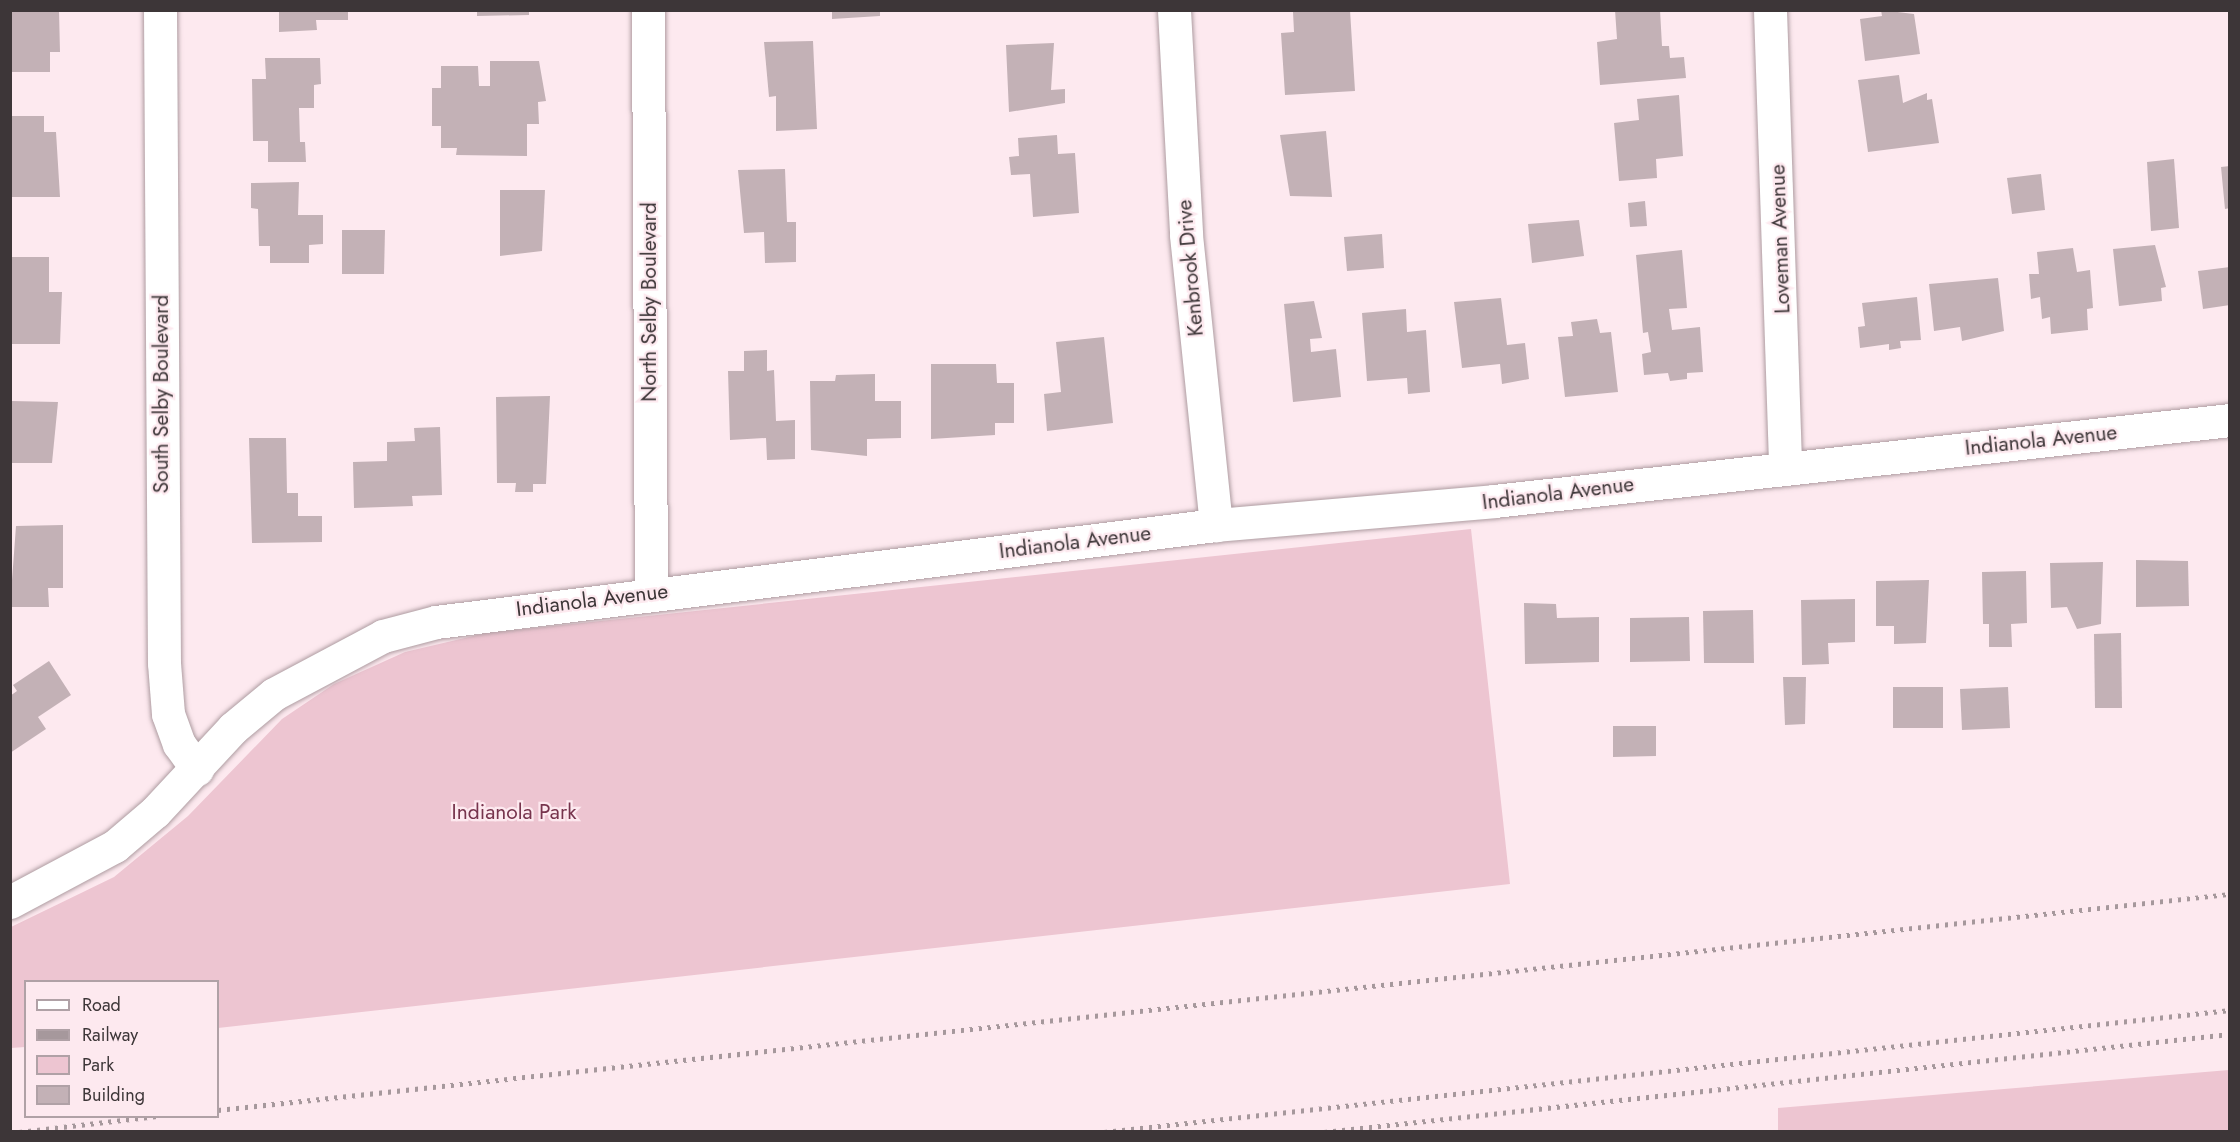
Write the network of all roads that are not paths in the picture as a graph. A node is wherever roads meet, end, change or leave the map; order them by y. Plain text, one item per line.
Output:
1 (160, 10) edge
2 (648, 10) edge
3 (1174, 10) edge
4 (1770, 10) edge
5 (2229, 420) edge
6 (1785, 467) junction
7 (1216, 525) junction
8 (651, 593) junction
9 (197, 769) junction
10 (10, 902) edge

1 - 9 street, South Selby Boulevard
2 - 8 street, North Selby Boulevard
3 - 7 street, Kenbrook Drive
4 - 6 street, Loveman Avenue
5 - 6 street, Indianola Avenue
6 - 7 street, Indianola Avenue
7 - 8 street, Indianola Avenue
8 - 9 street, Indianola Avenue
9 - 10 street, Indianola Avenue

